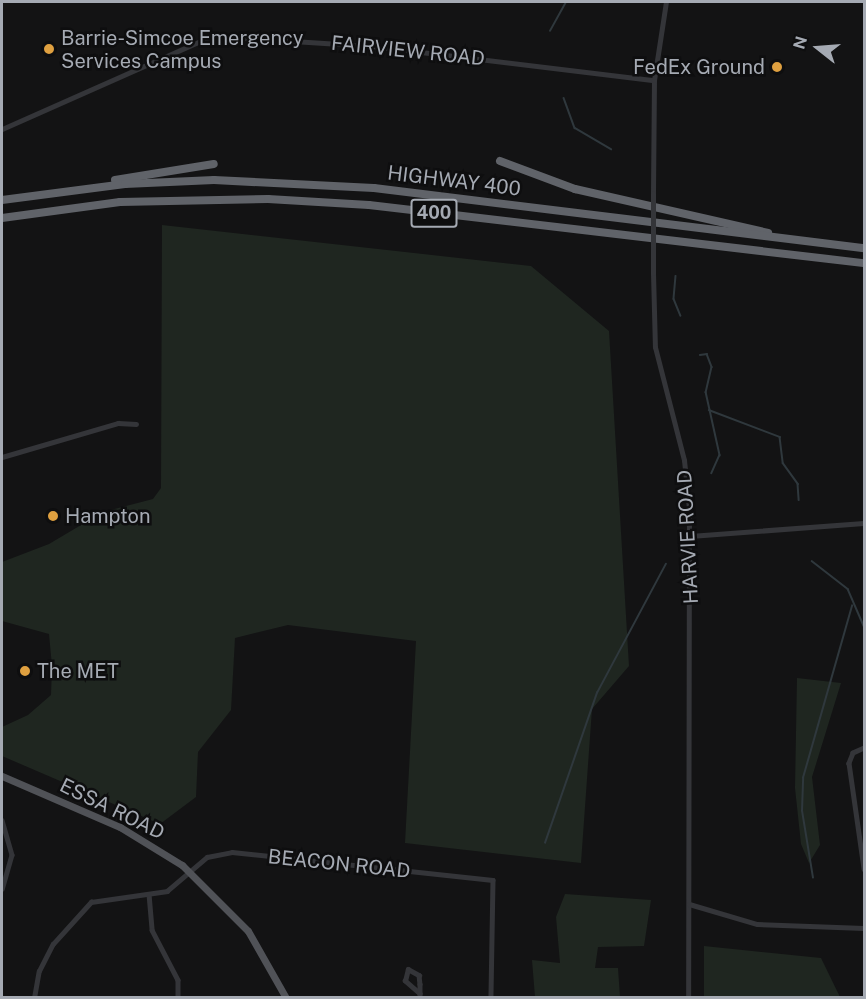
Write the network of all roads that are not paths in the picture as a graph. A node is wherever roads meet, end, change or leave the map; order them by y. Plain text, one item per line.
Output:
1 (666, 2) edge
2 (654, 80) junction
3 (2, 129) edge
4 (500, 161) dead end
5 (214, 164) dead end
6 (87, 188) junction
7 (2, 200) edge
8 (2, 218) edge
9 (792, 240) junction
10 (864, 248) edge
11 (864, 263) edge
12 (136, 424) dead end
13 (2, 457) edge
14 (864, 523) edge
15 (690, 536) junction
16 (864, 748) edge
17 (2, 776) edge
18 (2, 820) edge
19 (864, 868) edge
20 (192, 872) junction
21 (2, 890) edge
22 (149, 894) junction
23 (689, 904) junction
24 (864, 928) edge
25 (420, 996) edge
26 (34, 998) edge
27 (114, 998) edge
28 (135, 998) edge
29 (178, 998) edge
30 (286, 998) edge
31 (491, 998) edge
32 (688, 998) edge

1 - 2 street, HARVIE ROAD
2 - 3 street, FAIRVIEW ROAD
2 - 15 street, HARVIE ROAD, bridge
4 - 9 highway
5 - 6 highway
6 - 7 highway, HIGHWAY 400 / 400
6 - 9 highway, HIGHWAY 400 / 400
8 - 11 highway, HIGHWAY 400 / 400
9 - 10 highway, HIGHWAY 400 / 400
12 - 13 street
14 - 15 street
15 - 23 street, HARVIE ROAD
16 - 19 street
17 - 20 main road, ESSA ROAD
18 - 21 street
20 - 22 street, BEACON ROAD
20 - 30 main road, ESSA ROAD
20 - 31 street, BEACON ROAD
22 - 26 street, BEACON ROAD
22 - 29 street
23 - 24 street
23 - 32 street, HARVIE ROAD
25 - 25 street
27 - 28 street

